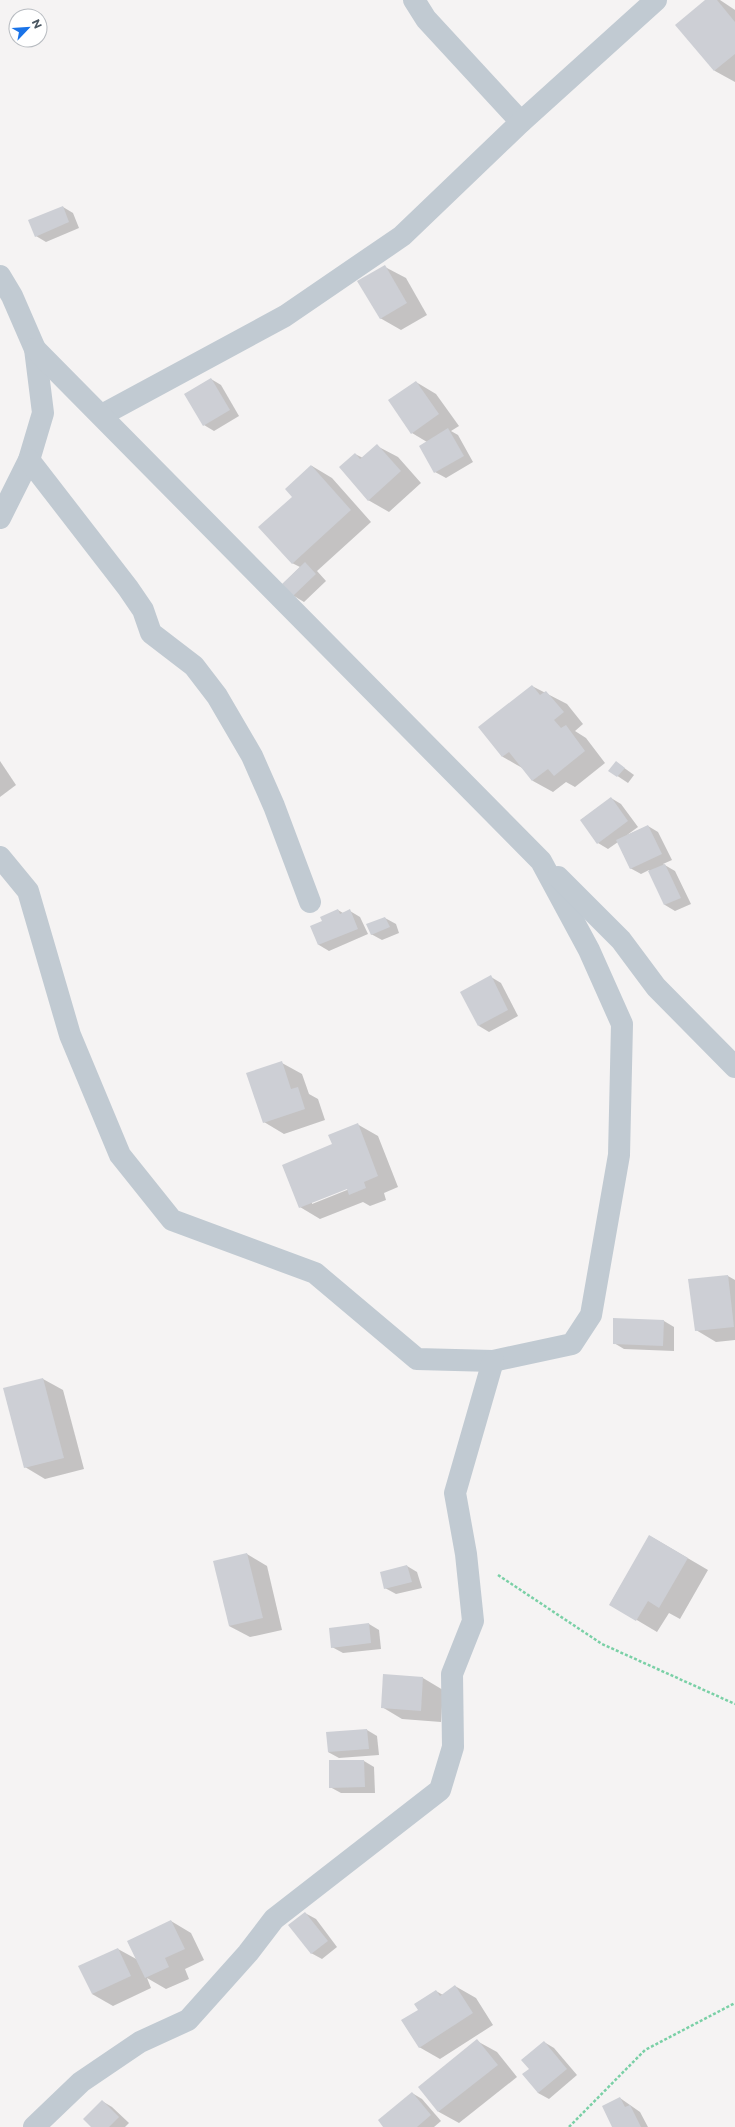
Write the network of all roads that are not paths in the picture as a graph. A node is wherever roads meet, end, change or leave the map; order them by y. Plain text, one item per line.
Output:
1 (414, 0) edge
2 (656, 0) edge
3 (522, 122) junction
4 (0, 276) edge
5 (35, 349) junction
6 (102, 415) junction
7 (29, 460) junction
8 (0, 518) edge
9 (0, 858) edge
10 (541, 861) junction
11 (310, 902) dead end
12 (735, 1067) edge
13 (493, 1361) junction
14 (34, 2127) edge

1 - 3 street
2 - 3 street
3 - 6 street
4 - 5 street
5 - 6 street
5 - 7 street
6 - 10 street
7 - 8 street
7 - 11 street
9 - 13 street
10 - 12 street
10 - 13 street
13 - 14 street

